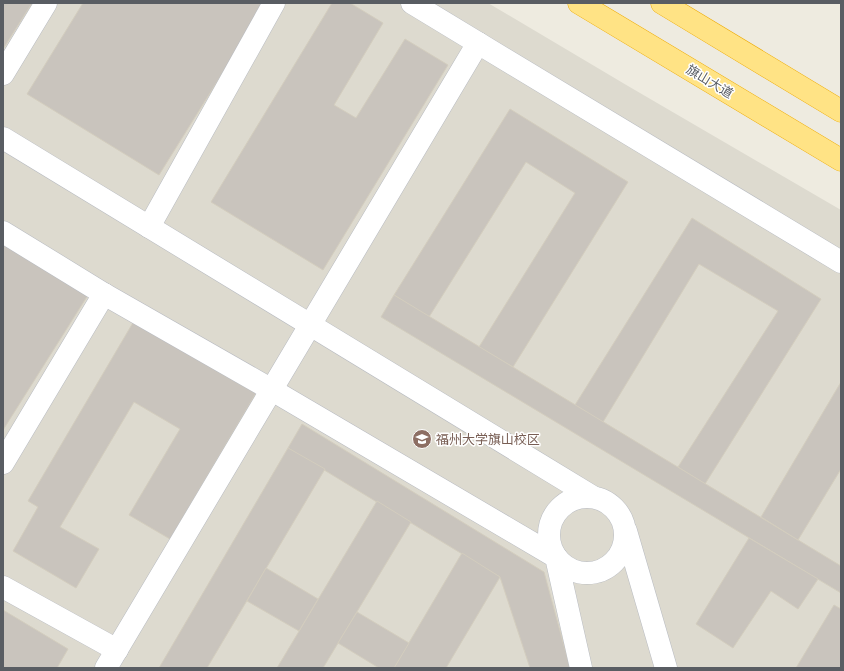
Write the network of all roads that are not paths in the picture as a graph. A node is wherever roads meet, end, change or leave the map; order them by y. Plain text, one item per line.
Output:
1 (46, 3) edge
2 (274, 3) edge
3 (412, 3) edge
4 (579, 3) edge
5 (662, 3) edge
6 (478, 43) junction
7 (3, 74) edge
8 (841, 111) edge
9 (3, 138) edge
10 (841, 160) edge
11 (149, 227) junction
12 (3, 232) edge
13 (841, 262) edge
14 (104, 294) junction
15 (310, 325) junction
16 (272, 390) junction
17 (3, 463) edge
18 (593, 497) junction
19 (622, 520) junction
20 (556, 557) junction
21 (3, 587) edge
22 (112, 659) edge
23 (581, 668) edge
24 (666, 668) edge

1 - 7 street
2 - 11 street
3 - 6 street
4 - 10 highway, 旗山大道
5 - 8 highway
6 - 13 street
6 - 15 street
9 - 11 street
11 - 15 street
12 - 14 street
14 - 16 street
14 - 17 street
15 - 16 street
15 - 18 street
16 - 20 street
16 - 22 street
18 - 19 street
18 - 20 street
19 - 20 street
19 - 24 street
20 - 23 street
21 - 22 street

